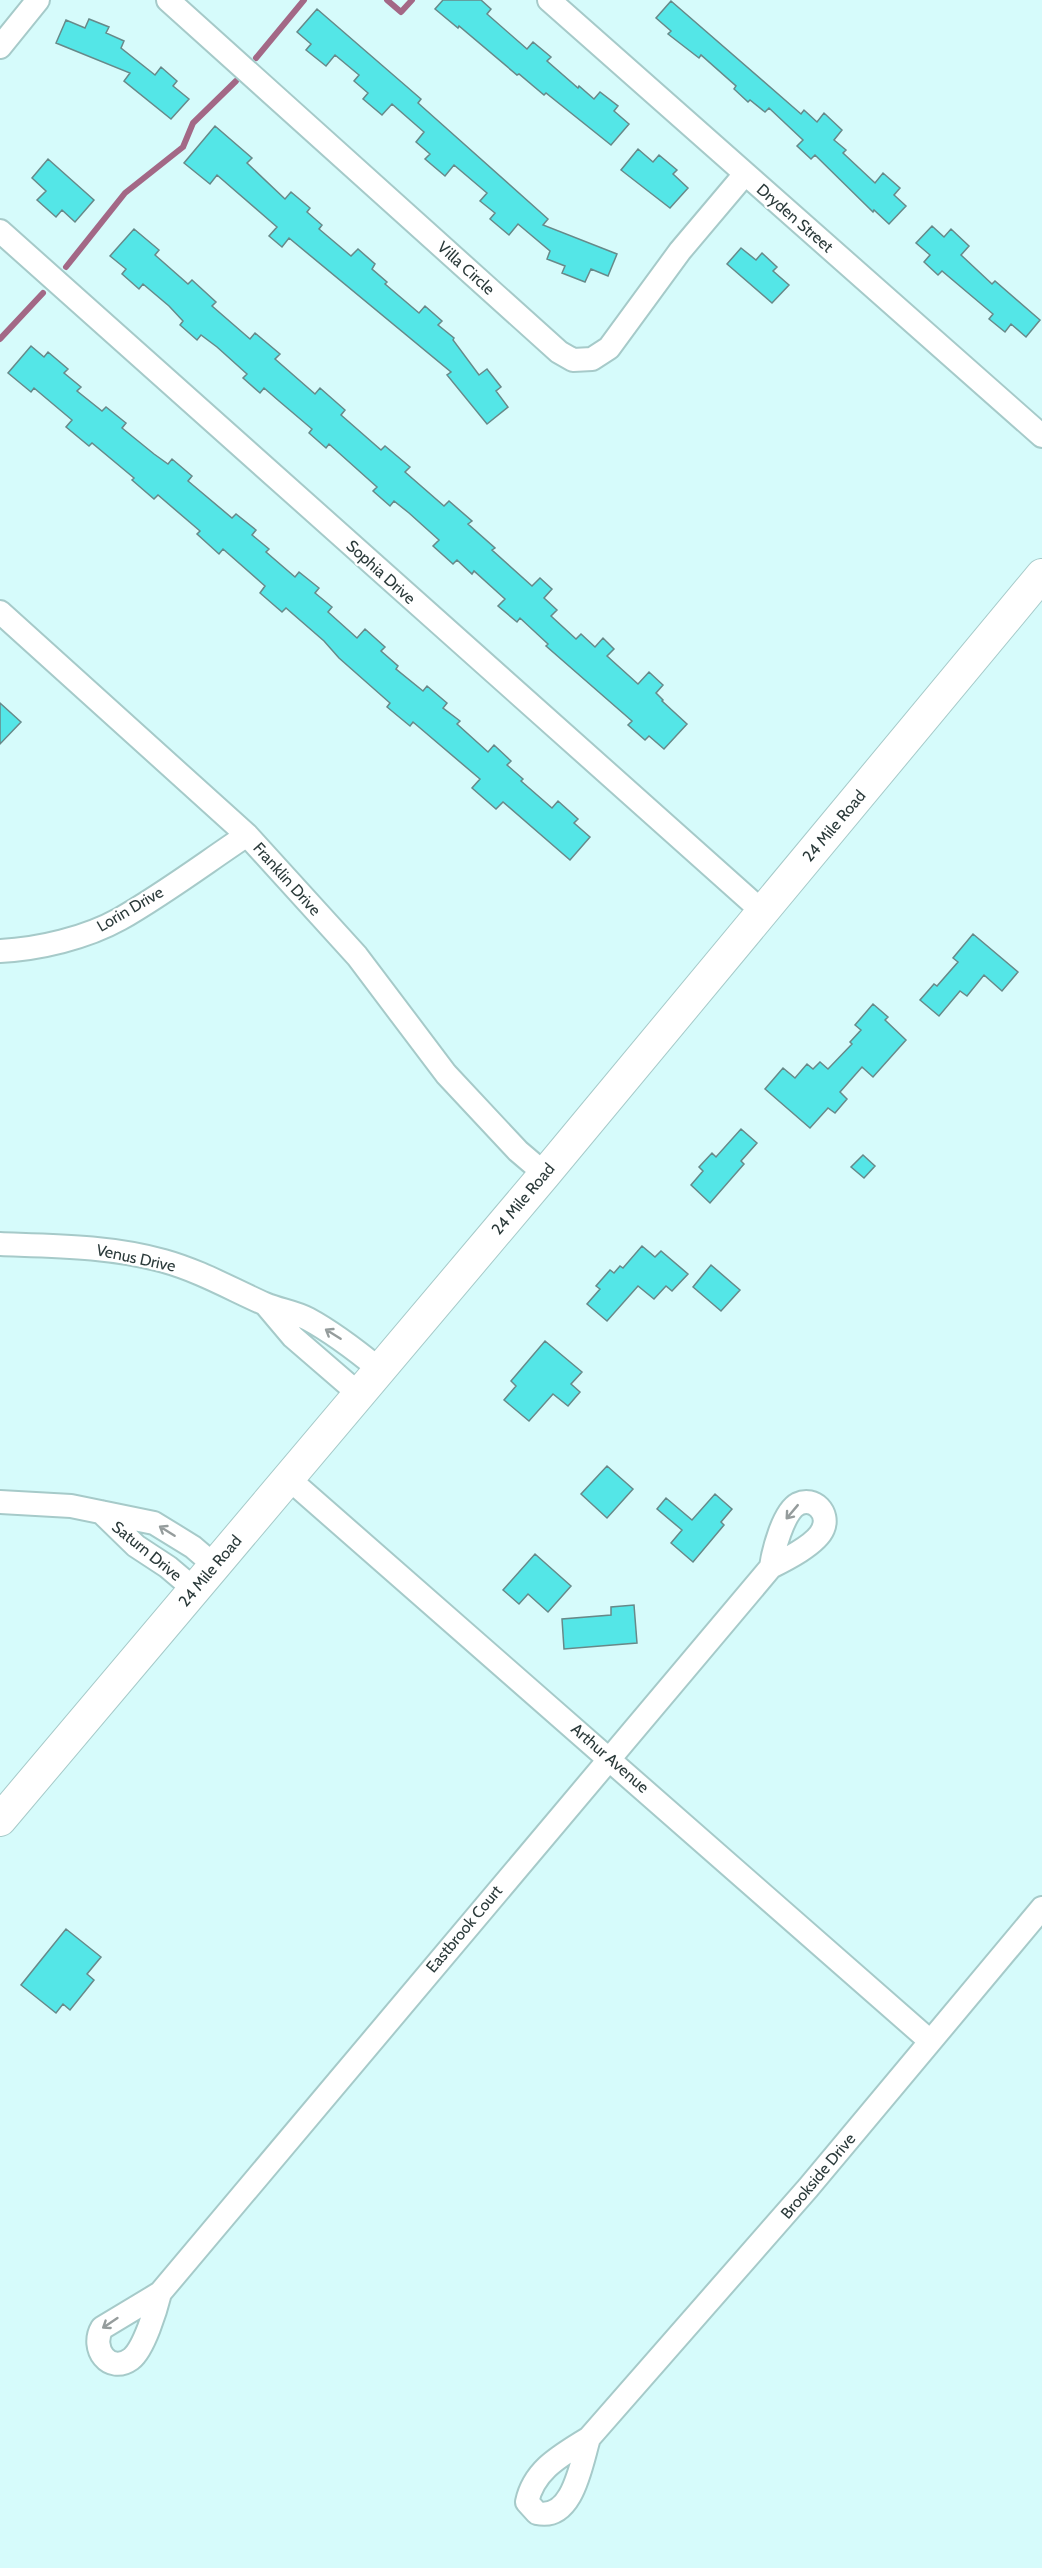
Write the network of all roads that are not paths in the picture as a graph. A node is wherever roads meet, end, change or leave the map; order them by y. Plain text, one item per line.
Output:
1 (38, 0) edge
2 (168, 0) edge
3 (549, 0) edge
4 (0, 46) edge
5 (745, 174) junction
6 (0, 231) edge
7 (1042, 436) edge
8 (1042, 575) edge
9 (0, 612) edge
10 (247, 835) junction
11 (763, 912) junction
12 (0, 951) edge
13 (545, 1174) junction
14 (0, 1244) edge
15 (265, 1304) junction
16 (380, 1369) junction
17 (359, 1394) junction
18 (288, 1478) junction
19 (0, 1502) edge
20 (101, 1512) junction
21 (214, 1565) junction
22 (771, 1567) dead end
23 (194, 1589) junction
24 (609, 1758) junction
25 (0, 1820) edge
26 (1042, 1908) edge
27 (930, 2041) junction
28 (160, 2293) dead end
29 (589, 2438) dead end

1 - 4 street
2 - 5 street, Villa Circle
3 - 5 street, Dryden Street
5 - 7 street, Dryden Street
6 - 11 street, Sophia Drive
8 - 11 street, 24 Mile Road
9 - 10 street, Franklin Drive
10 - 12 street, Lorin Drive
10 - 13 street, Franklin Drive
11 - 13 street, 24 Mile Road
13 - 16 street, 24 Mile Road
14 - 15 street, Venus Drive
16 -> 15 street, Venus Drive
15 - 17 street, Venus Drive
16 - 17 street, 24 Mile Road
17 - 18 street, 24 Mile Road
18 - 21 street, 24 Mile Road
18 - 24 street, Arthur Avenue
19 - 20 street, Saturn Drive
21 -> 20 street, Saturn Drive
20 - 23 street, Saturn Drive
21 - 23 street, 24 Mile Road
22 - 24 street, Eastbrook Court
23 - 25 street, 24 Mile Road
24 - 27 street, Arthur Avenue
24 - 28 street, Eastbrook Court
26 - 27 street, Brookside Drive
27 - 29 street, Brookside Drive

